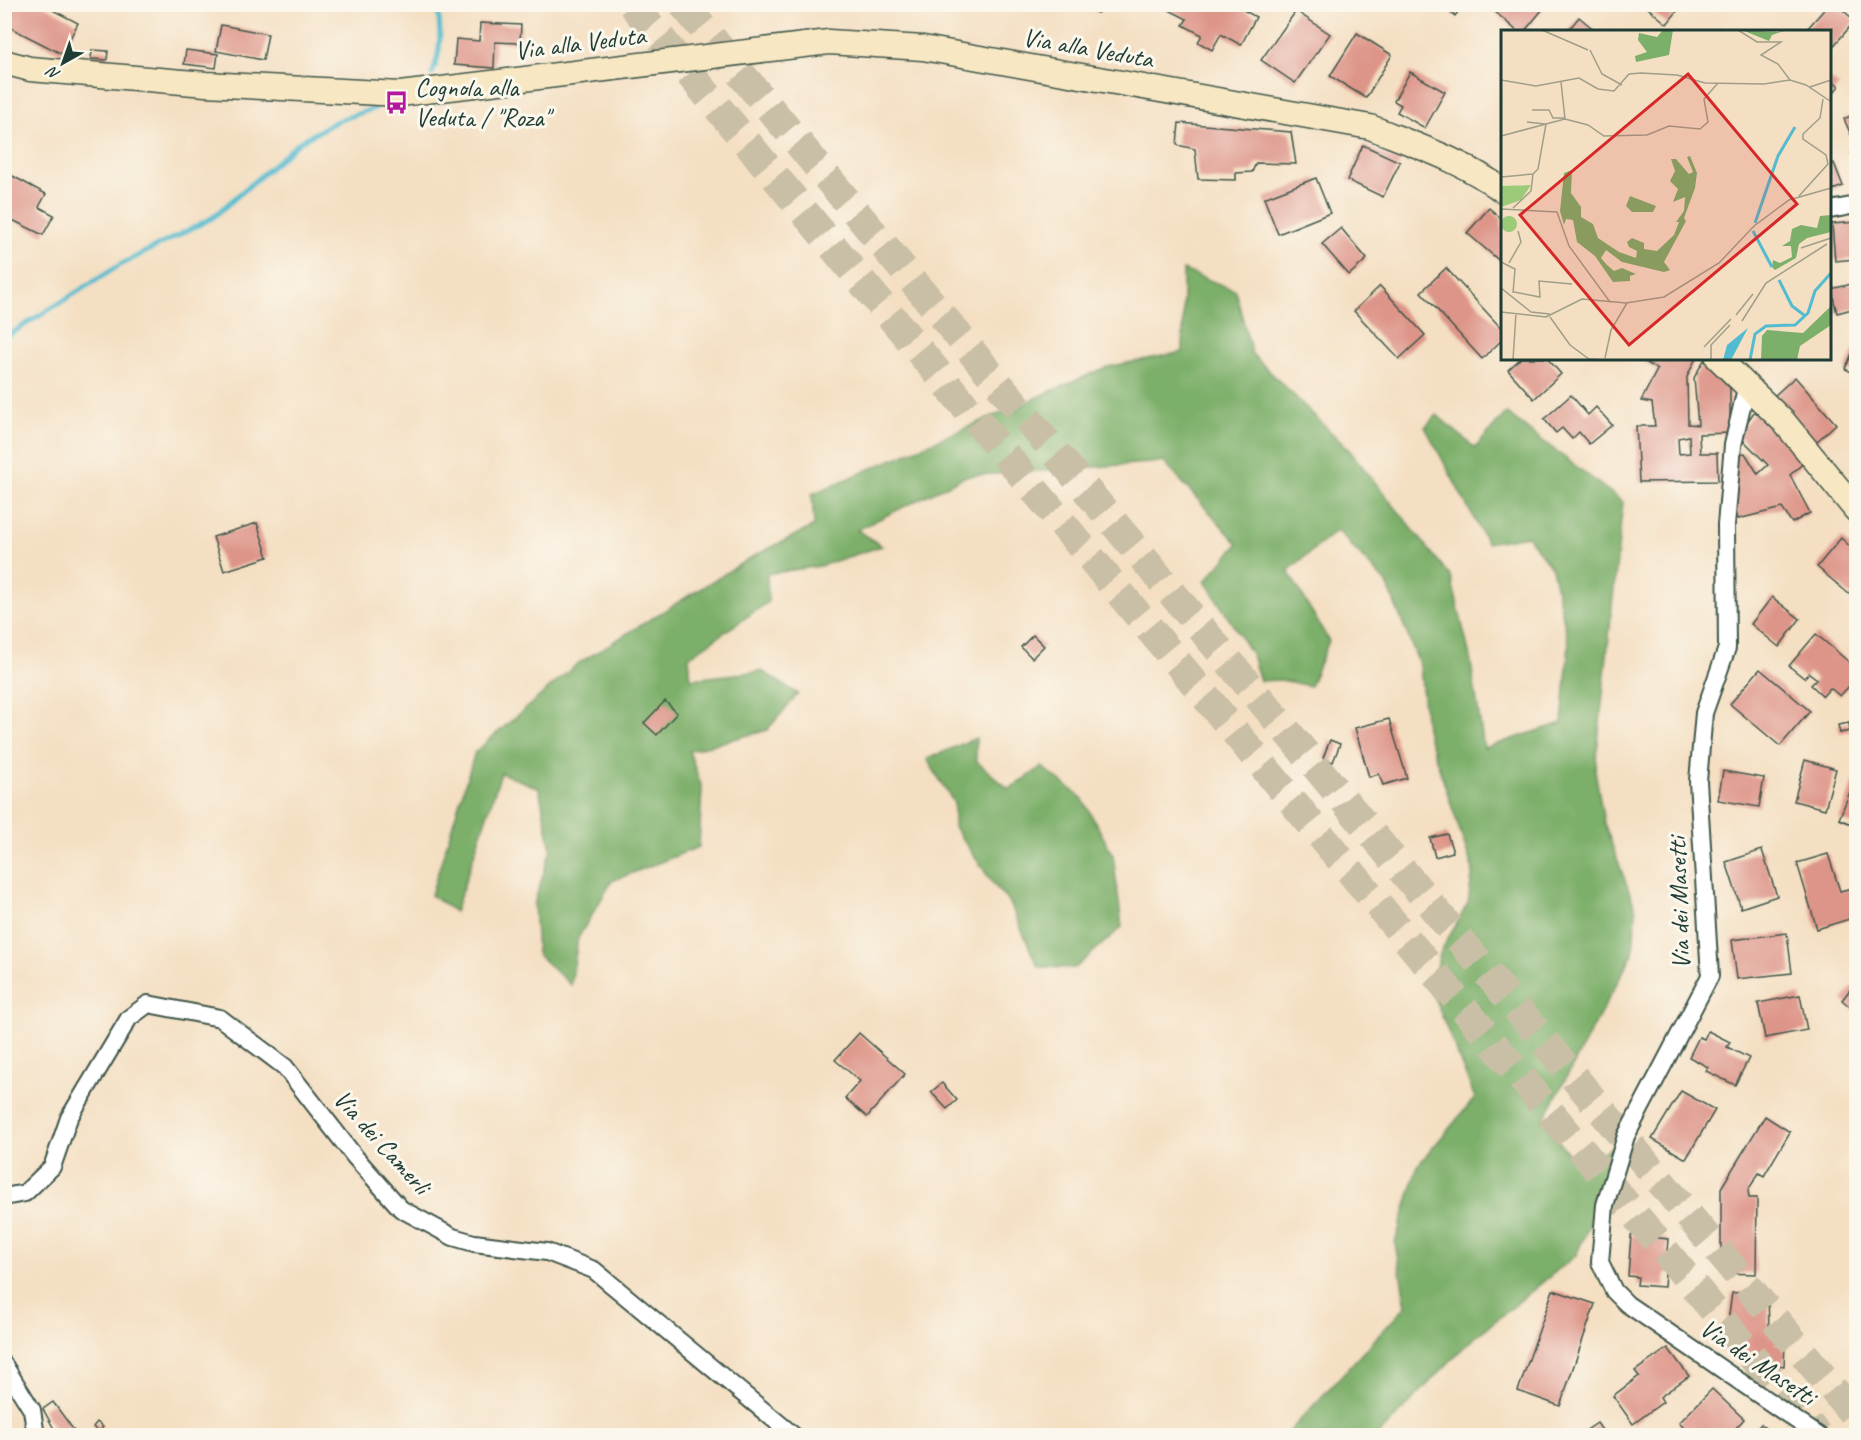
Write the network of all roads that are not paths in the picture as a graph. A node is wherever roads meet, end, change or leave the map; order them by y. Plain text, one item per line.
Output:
1 (4, 62) edge
2 (1501, 188) edge
3 (1857, 206) edge
4 (1831, 210) edge
5 (1720, 360) edge
6 (1747, 384) junction
7 (1857, 510) edge
8 (4, 1197) edge
9 (4, 1365) edge
10 (36, 1436) edge
11 (794, 1436) edge
12 (1819, 1436) edge

1 - 2 street, Via alla Veduta
3 - 4 street
5 - 6 street
6 - 7 street
6 - 12 street, Via dei Masetti
8 - 11 street, Via dei Camerli
9 - 10 street

